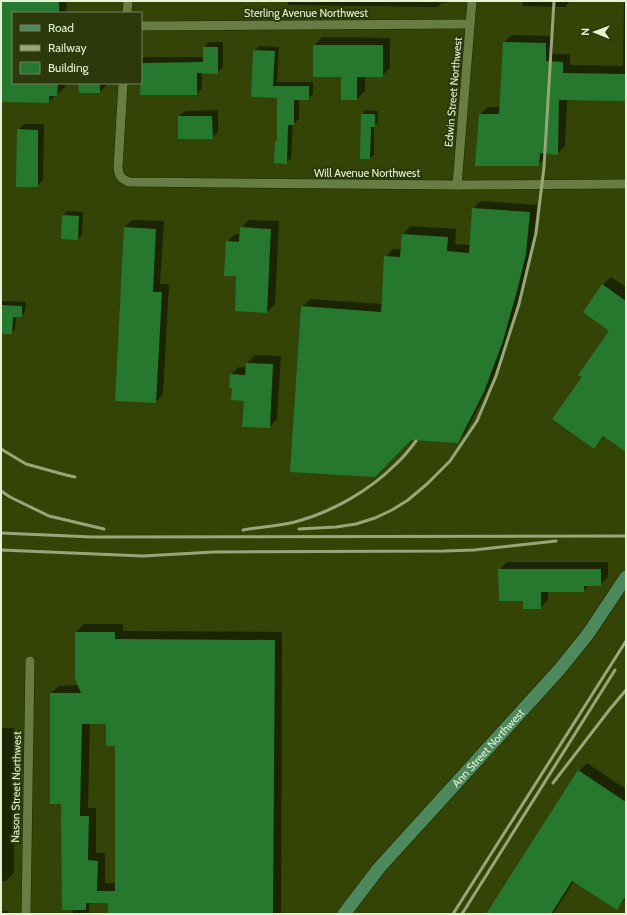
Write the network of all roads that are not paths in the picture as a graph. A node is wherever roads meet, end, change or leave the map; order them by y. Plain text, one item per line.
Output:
1 (128, 1) edge
2 (472, 1) edge
3 (127, 12) edge
4 (470, 24) junction
5 (142, 26) edge
6 (123, 84) edge
7 (626, 184) edge
8 (457, 186) junction
9 (626, 577) edge
10 (30, 661) dead end
11 (26, 914) edge
12 (344, 914) edge

1 - 3 street
2 - 4 street, Edwin Street Northwest
4 - 5 street, Sterling Avenue Northwest
4 - 8 street, Edwin Street Northwest
6 - 8 street, Will Avenue Northwest
7 - 8 street, Will Avenue Northwest
9 - 12 main road, Ann Street Northwest
10 - 11 street, Nason Street Northwest

